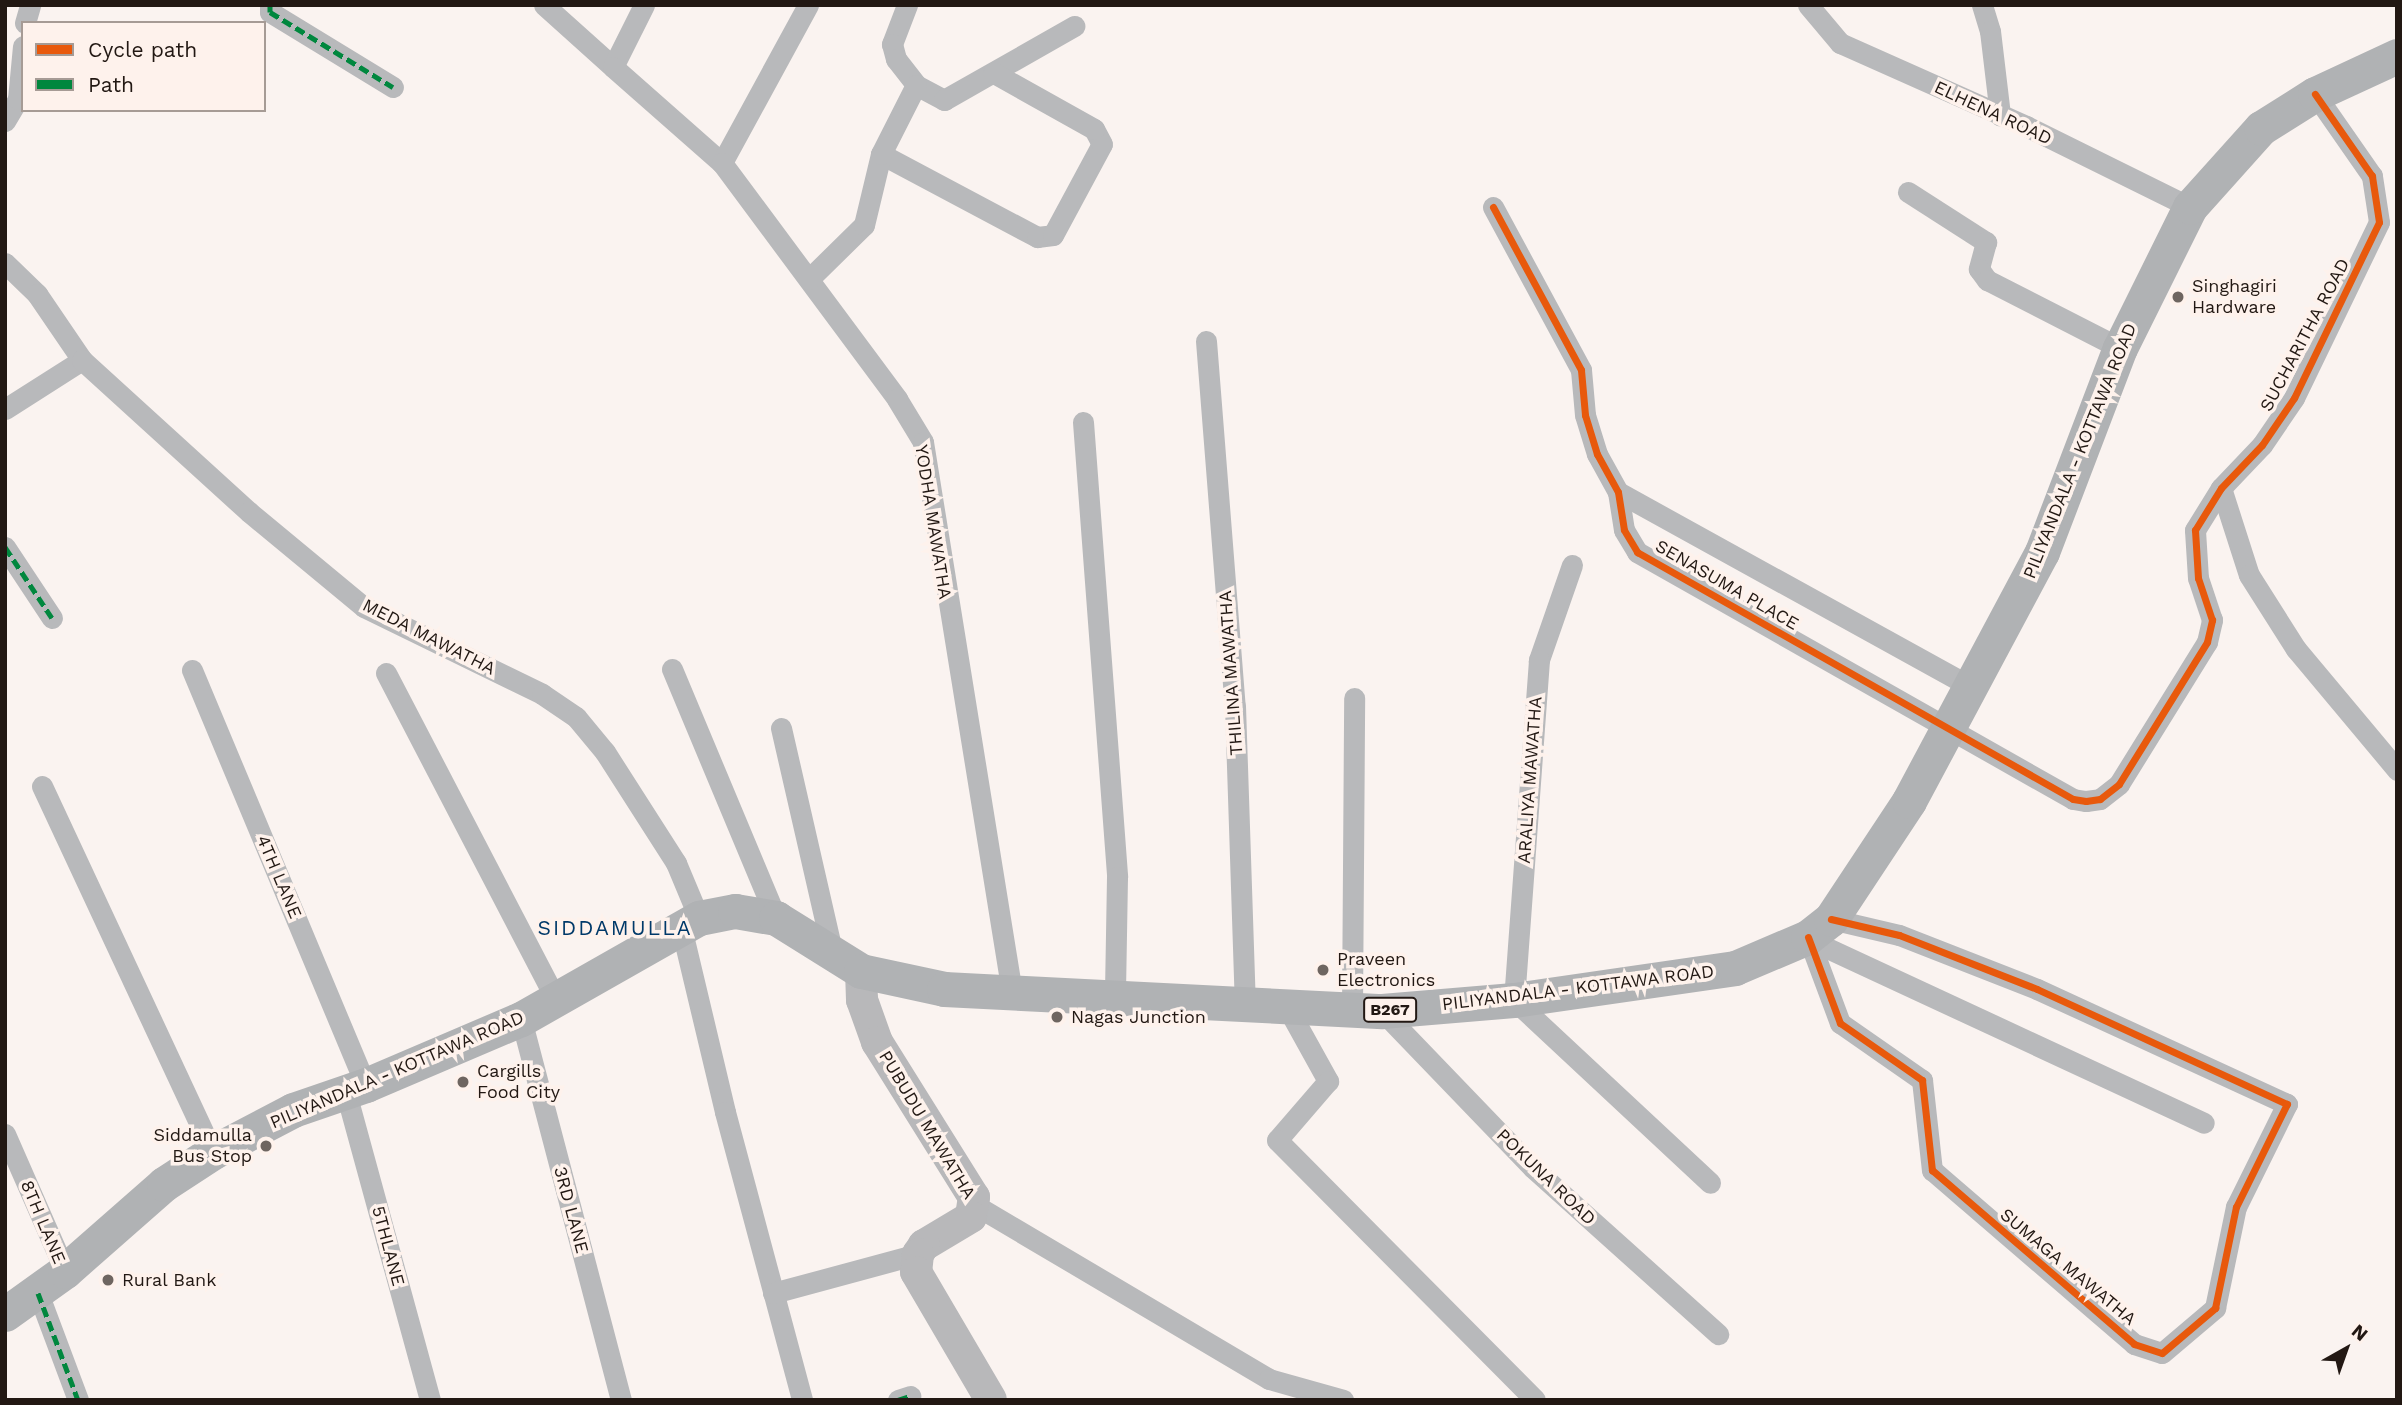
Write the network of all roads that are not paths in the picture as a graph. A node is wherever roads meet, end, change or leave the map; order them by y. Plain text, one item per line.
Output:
1 (270, 5) edge
2 (544, 5) edge
3 (644, 5) edge
4 (808, 5) edge
5 (907, 5) edge
6 (1808, 5) edge
7 (1982, 5) edge
8 (1074, 26) dead end
9 (2397, 56) edge
10 (21, 67) edge
11 (614, 67) junction
12 (994, 73) junction
13 (916, 85) junction
14 (393, 88) dead end
15 (2315, 94) junction
16 (2000, 115) junction
17 (5, 121) edge
18 (881, 154) junction
19 (722, 163) junction
20 (1908, 192) dead end
21 (1493, 207) dead end
22 (2190, 207) junction
23 (5, 263) edge
24 (809, 279) junction
25 (1206, 341) dead end
26 (2120, 348) junction
27 (82, 360) junction
28 (5, 409) edge
29 (1083, 422) dead end
30 (2221, 488) junction
31 (1618, 492) junction
32 (5, 547) edge
33 (1572, 565) dead end
34 (52, 618) dead end
35 (672, 669) dead end
36 (192, 670) dead end
37 (386, 673) dead end
38 (1971, 687) junction
39 (1354, 698) dead end
40 (781, 728) dead end
41 (1949, 728) junction
42 (2397, 769) edge
43 (42, 786) dead end
44 (776, 918) junction
45 (690, 922) junction
46 (1816, 932) junction
47 (847, 963) junction
48 (1012, 993) junction
49 (1115, 995) junction
50 (556, 999) junction
51 (1514, 1000) junction
52 (1245, 1006) junction
53 (1287, 1007) junction
54 (1367, 1010) junction
55 (521, 1019) junction
56 (356, 1089) junction
57 (2204, 1123) dead end
58 (5, 1134) edge
59 (213, 1152) junction
60 (1710, 1183) dead end
61 (975, 1205) junction
62 (918, 1254) junction
63 (65, 1271) junction
64 (38, 1293) junction
65 (772, 1293) junction
66 (5, 1314) edge
67 (1718, 1334) dead end
68 (78, 1400) edge
69 (430, 1400) edge
70 (621, 1400) edge
71 (802, 1400) edge
72 (991, 1400) edge
73 (1343, 1400) edge
74 (1535, 1400) edge

1 - 14 street
2 - 11 street, YODHA MAWATHA
3 - 11 street
4 - 19 street
5 - 13 street
6 - 16 street, ELHENA ROAD
7 - 16 street
8 - 12 street
9 - 15 main road, PILIYANDALA - KOTTAWA ROAD
10 - 17 street
11 - 19 street, YODHA MAWATHA
12 - 13 street
12 - 18 street
13 - 18 street
15 - 22 main road, PILIYANDALA - KOTTAWA ROAD
15 - 30 street, SUCHARITHA ROAD
16 - 22 street, ELHENA ROAD
18 - 24 street
19 - 24 street, YODHA MAWATHA
20 - 26 street
21 - 31 street, SENASUMA PLACE
22 - 26 main road, PILIYANDALA - KOTTAWA ROAD
23 - 27 street, MEDA MAWATHA
24 - 48 street, YODHA MAWATHA
25 - 52 street, THILINA MAWATHA
26 - 38 main road, PILIYANDALA - KOTTAWA ROAD
27 - 28 street
27 - 45 street, MEDA MAWATHA
29 - 49 street
30 - 41 street, SUCHARITHA ROAD
30 - 42 street
31 - 38 street
31 - 41 street, SENASUMA PLACE
32 - 34 street
33 - 51 street, ARALIYA MAWATHA
35 - 44 street
36 - 56 street, 4TH LANE
37 - 50 street
38 - 41 main road, PILIYANDALA - KOTTAWA ROAD
39 - 54 street
40 - 47 street
41 - 46 main road, PILIYANDALA - KOTTAWA ROAD
43 - 59 street
44 - 45 main road, PILIYANDALA - KOTTAWA ROAD / B267
44 - 47 main road, PILIYANDALA - KOTTAWA ROAD / B267
45 - 50 main road, PILIYANDALA - KOTTAWA ROAD / B267
45 - 65 street, MEDA MAWATHA
46 - 46 street, SUMAGA MAWATHA
46 - 51 main road, PILIYANDALA - KOTTAWA ROAD / B267
46 - 57 street
47 - 48 main road, PILIYANDALA - KOTTAWA ROAD / B267
47 - 61 street, PUBUDU MAWATHA
48 - 49 main road, PILIYANDALA - KOTTAWA ROAD / B267
49 - 52 main road, PILIYANDALA - KOTTAWA ROAD / B267
50 - 55 main road, PILIYANDALA - KOTTAWA ROAD / B267
51 - 54 main road, PILIYANDALA - KOTTAWA ROAD / B267
51 - 60 street
52 - 53 main road, PILIYANDALA - KOTTAWA ROAD / B267
53 - 54 main road, PILIYANDALA - KOTTAWA ROAD / B267
53 - 74 street
54 - 67 street, POKUNA ROAD
55 - 56 main road, PILIYANDALA - KOTTAWA ROAD / B267
55 - 70 street, 3RD LANE
56 - 59 main road, PILIYANDALA - KOTTAWA ROAD / B267
56 - 69 street, 5THLANE
58 - 63 street, 8TH LANE
59 - 63 main road, PILIYANDALA - KOTTAWA ROAD / B267
61 - 62 street, PUBUDU MAWATHA
61 - 73 street
62 - 65 street
62 - 72 street
63 - 64 main road, PILIYANDALA - KOTTAWA ROAD / B267
64 - 66 main road, PILIYANDALA - KOTTAWA ROAD / B267
64 - 68 street
65 - 71 street, MEDA MAWATHA

